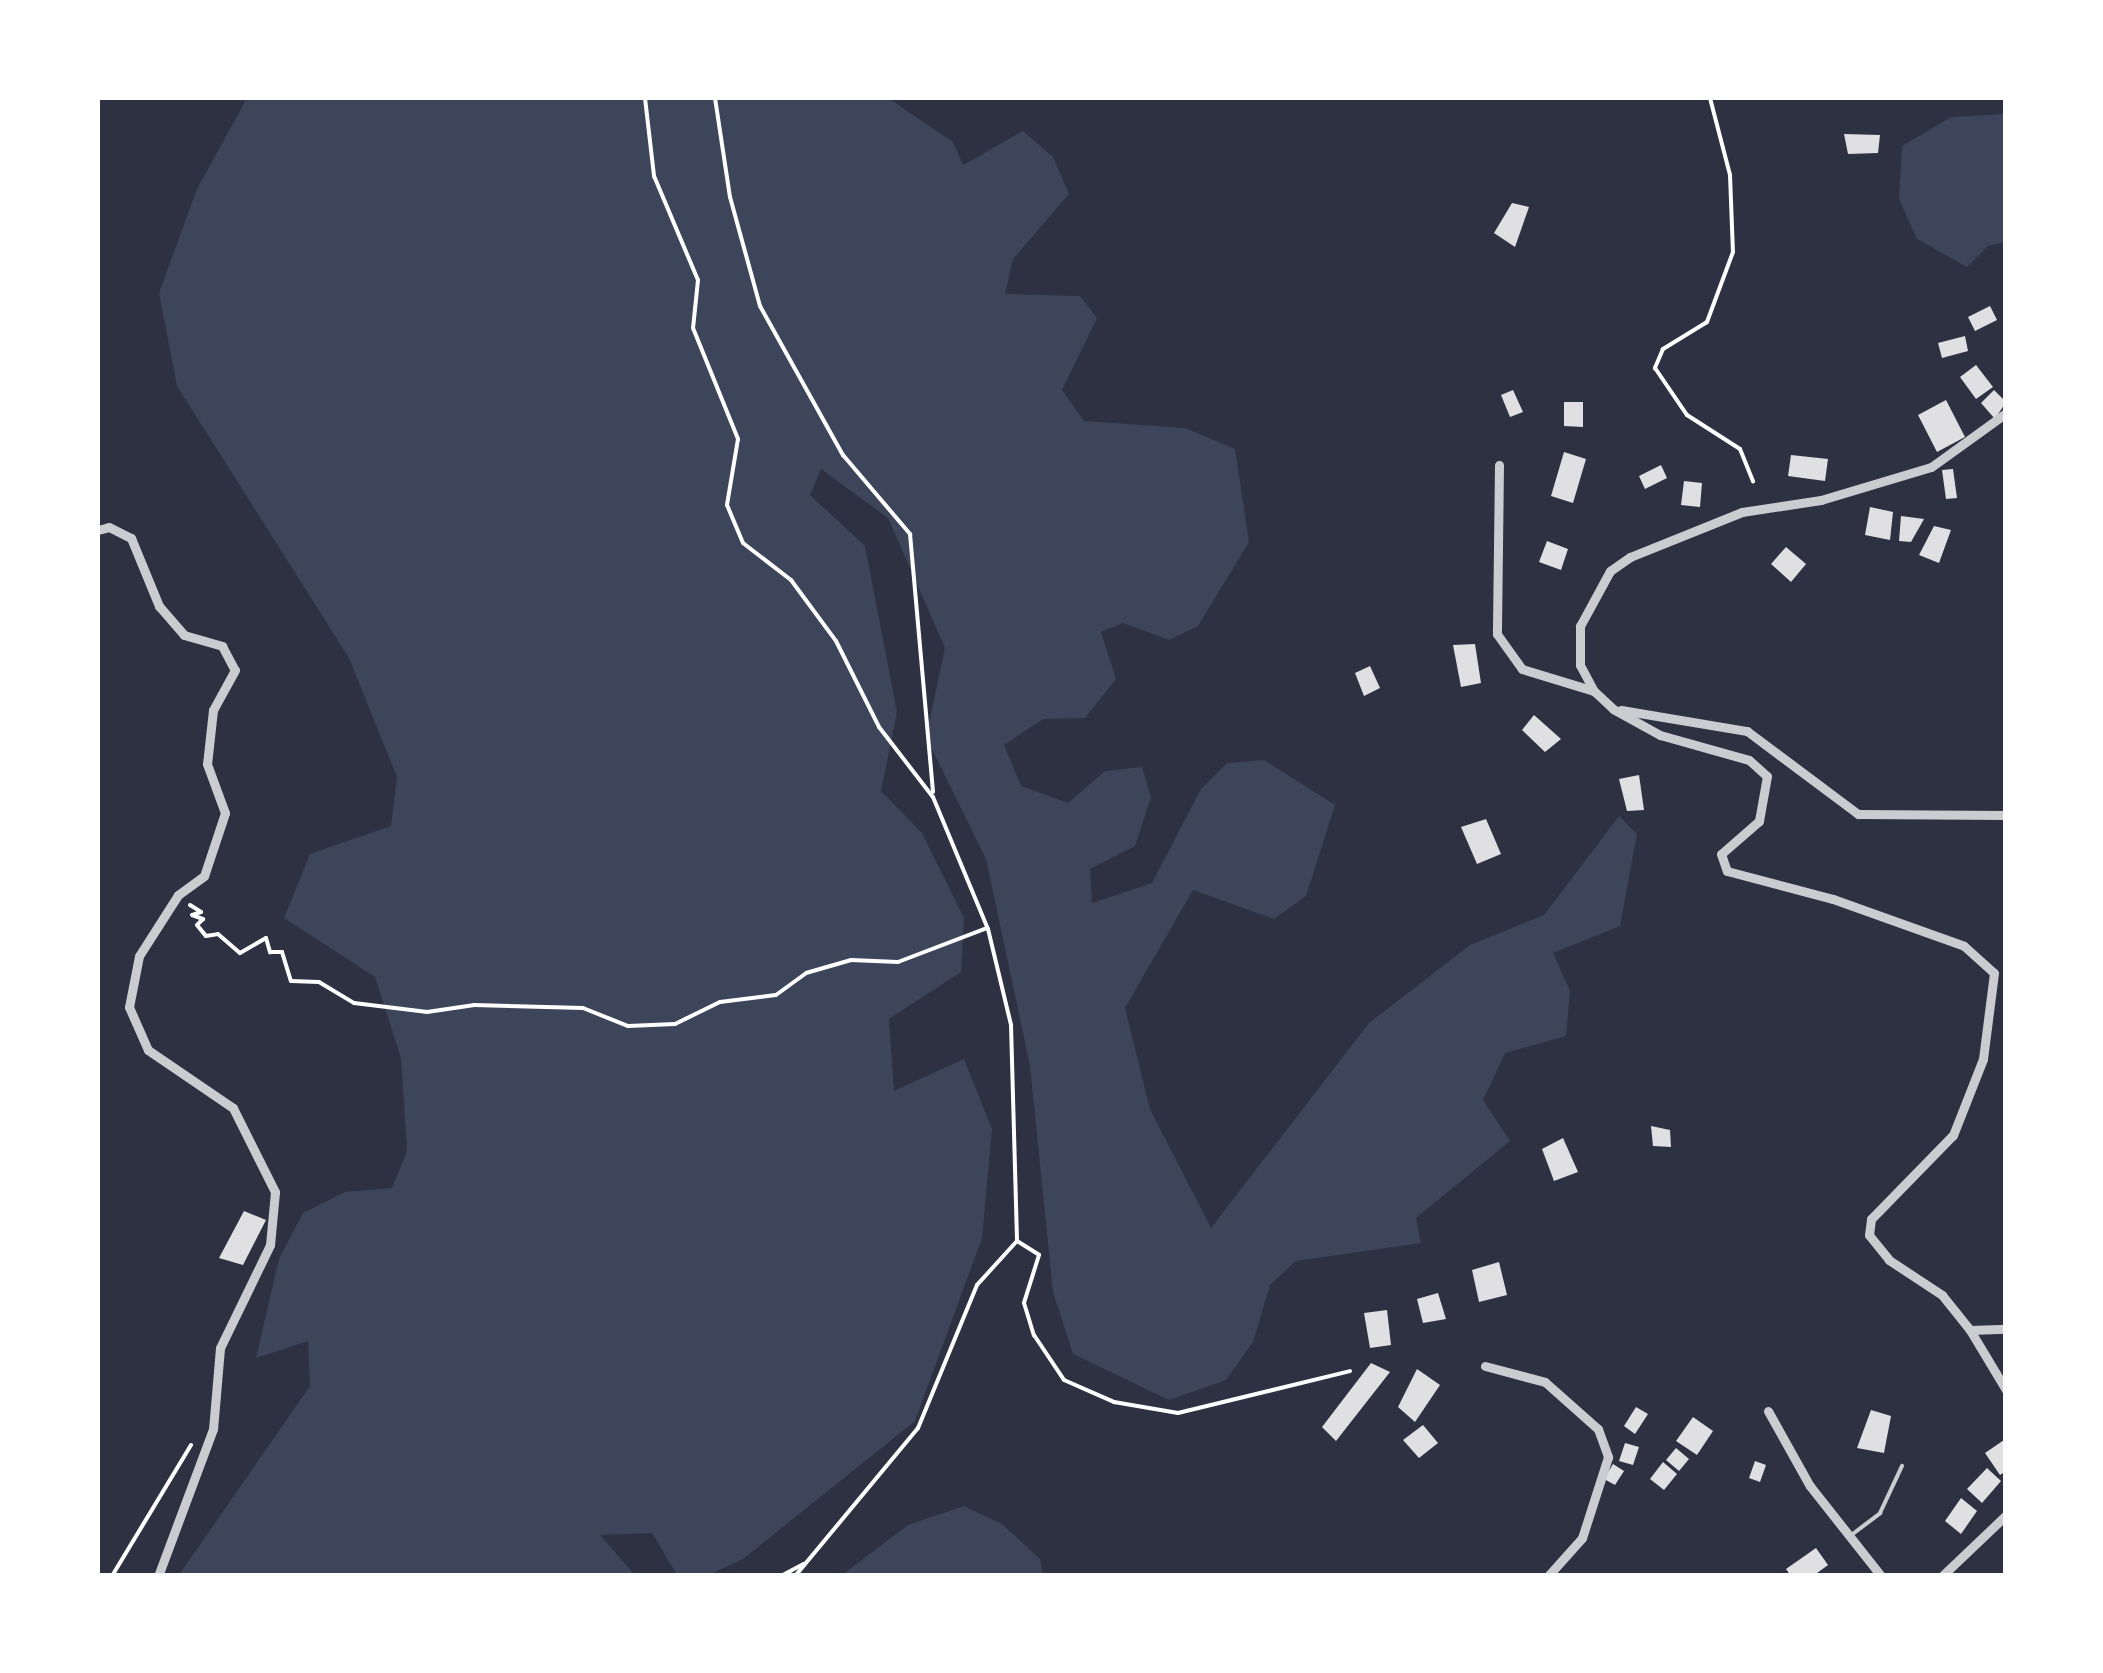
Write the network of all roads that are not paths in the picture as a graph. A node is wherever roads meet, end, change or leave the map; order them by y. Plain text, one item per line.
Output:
1 (2006, 413) edge
2 (1499, 465) dead end
3 (98, 530) edge
4 (1594, 691) junction
5 (1614, 709) junction
6 (2006, 815) edge
7 (2006, 1329) edge
8 (1970, 1330) junction
9 (1486, 1366) dead end
10 (2006, 1390) edge
11 (1768, 1411) dead end
12 (1902, 1466) dead end
13 (2006, 1516) edge
14 (1850, 1536) junction
15 (158, 1576) edge
16 (1548, 1576) edge
17 (1881, 1576) edge
18 (1942, 1576) edge

1 - 4 street
2 - 4 street
3 - 15 street
4 - 5 street
5 - 6 street
5 - 8 street
7 - 8 street
8 - 10 street
9 - 16 street
11 - 14 street
12 - 14 lane
13 - 18 street
14 - 17 street

